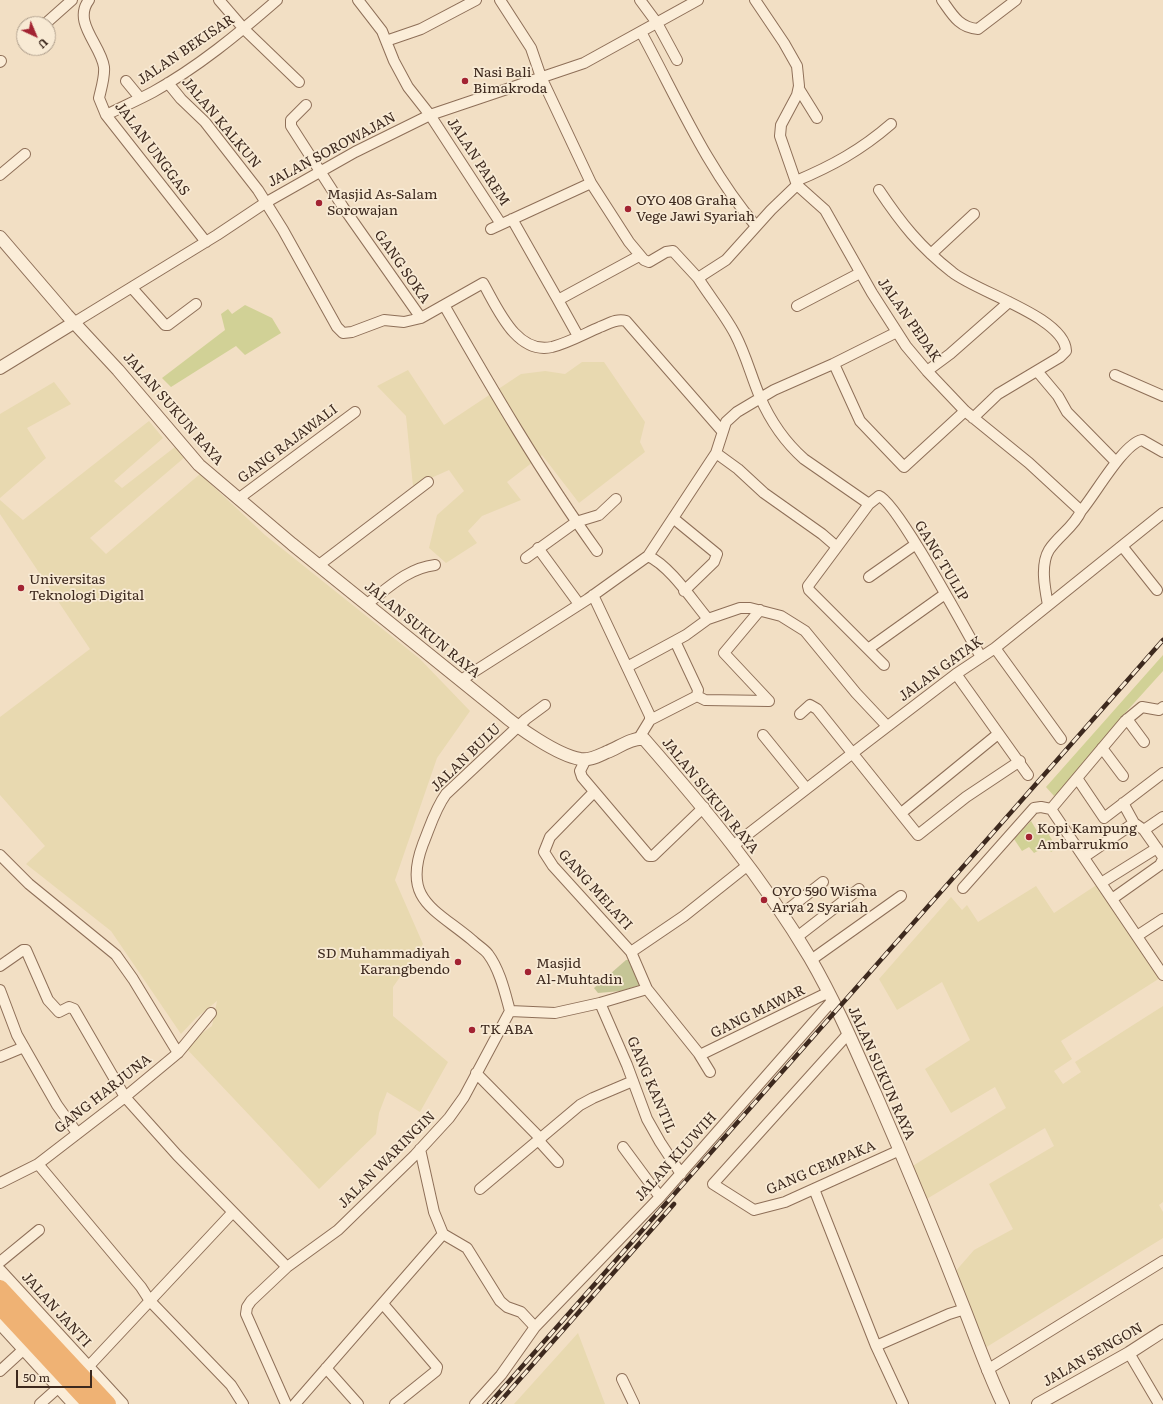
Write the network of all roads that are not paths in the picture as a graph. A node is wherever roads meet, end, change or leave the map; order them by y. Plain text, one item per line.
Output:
1 (72, 0) edge
2 (89, 0) edge
3 (219, 0) edge
4 (277, 0) edge
5 (358, 0) edge
6 (476, 0) edge
7 (500, 0) edge
8 (640, 0) edge
9 (698, 0) edge
10 (755, 0) edge
11 (942, 0) edge
12 (1016, 0) edge
13 (54, 16) edge
14 (657, 23) junction
15 (244, 29) junction
16 (641, 32) junction
17 (386, 41) junction
18 (677, 60) dead end
19 (541, 77) junction
20 (126, 81) dead end
21 (168, 82) junction
22 (299, 82) dead end
23 (799, 89) junction
24 (140, 98) junction
25 (306, 105) dead end
26 (106, 115) junction
27 (430, 115) junction
28 (817, 118) dead end
29 (891, 124) dead end
30 (25, 154) dead end
31 (320, 172) junction
32 (0, 175) edge
33 (591, 183) junction
34 (796, 183) junction
35 (879, 190) dead end
36 (265, 203) junction
37 (974, 214) dead end
38 (512, 219) junction
39 (501, 224) junction
40 (756, 226) junction
41 (491, 229) dead end
42 (0, 237) edge
43 (206, 242) junction
44 (931, 254) junction
45 (639, 256) junction
46 (860, 273) junction
47 (698, 278) junction
48 (132, 288) junction
49 (558, 300) junction
50 (1009, 302) junction
51 (196, 304) dead end
52 (444, 305) junction
53 (798, 306) dead end
54 (421, 318) junction
55 (74, 322) junction
56 (897, 332) junction
57 (578, 336) junction
58 (834, 364) junction
59 (0, 368) edge
60 (927, 371) junction
61 (1037, 372) junction
62 (1116, 375) dead end
63 (1163, 396) edge
64 (760, 397) junction
65 (355, 412) dead end
66 (969, 414) junction
67 (722, 431) junction
68 (1163, 452) edge
69 (716, 453) junction
70 (1116, 462) junction
71 (428, 482) dead end
72 (238, 499) junction
73 (616, 499) dead end
74 (869, 504) junction
75 (1081, 511) junction
76 (1163, 513) edge
77 (673, 518) junction
78 (576, 522) junction
79 (916, 544) junction
80 (1122, 546) junction
81 (837, 547) junction
82 (538, 548) junction
83 (597, 551) dead end
84 (648, 556) junction
85 (526, 558) dead end
86 (319, 565) junction
87 (435, 565) dead end
88 (869, 577) dead end
89 (1157, 590) dead end
90 (684, 591) junction
91 (945, 594) junction
92 (593, 595) junction
93 (366, 604) junction
94 (580, 604) junction
95 (1048, 605) junction
96 (760, 610) junction
97 (708, 619) junction
98 (675, 641) junction
99 (995, 648) junction
100 (868, 649) junction
101 (981, 657) junction
102 (884, 665) dead end
103 (627, 667) junction
104 (956, 674) junction
105 (461, 680) junction
106 (697, 696) junction
107 (545, 705) dead end
108 (1162, 710) edge
109 (800, 714) dead end
110 (1127, 719) junction
111 (650, 720) junction
112 (887, 726) junction
113 (517, 728) junction
114 (998, 734) junction
115 (763, 735) dead end
116 (639, 738) junction
117 (1061, 739) dead end
118 (1144, 742) dead end
119 (1102, 748) junction
120 (852, 754) junction
121 (586, 759) junction
122 (1020, 761) junction
123 (1163, 773) edge
124 (1028, 774) dead end
125 (1122, 776) dead end
126 (1077, 778) junction
127 (806, 788) junction
128 (594, 792) junction
129 (1123, 803) junction
130 (704, 808) junction
131 (1051, 809) junction
132 (905, 810) dead end
133 (1163, 817) edge
134 (1134, 822) junction
135 (1144, 830) junction
136 (734, 845) junction
137 (1157, 848) junction
138 (0, 855) edge
139 (1084, 857) junction
140 (1163, 858) edge
141 (748, 865) junction
142 (823, 882) dead end
143 (1101, 883) junction
144 (964, 888) dead end
145 (859, 890) dead end
146 (901, 896) dead end
147 (1112, 899) junction
148 (782, 914) junction
149 (1163, 919) edge
150 (1137, 936) junction
151 (796, 937) junction
152 (631, 952) junction
153 (811, 960) junction
154 (0, 966) edge
155 (1163, 975) edge
156 (647, 989) junction
157 (0, 990) edge
158 (830, 997) junction
159 (600, 1003) junction
160 (510, 1011) junction
161 (211, 1013) dead end
162 (848, 1034) junction
163 (24, 1047) junction
164 (178, 1053) junction
165 (700, 1054) junction
166 (0, 1057) edge
167 (710, 1072) dead end
168 (476, 1073) junction
169 (633, 1081) junction
170 (125, 1097) junction
171 (77, 1133) junction
172 (540, 1140) junction
173 (623, 1147) dead end
174 (420, 1149) junction
175 (900, 1150) junction
176 (558, 1162) dead end
177 (38, 1164) junction
178 (681, 1174) junction
179 (0, 1183) edge
180 (480, 1189) dead end
181 (814, 1189) junction
182 (660, 1197) junction
183 (233, 1212) junction
184 (39, 1230) dead end
185 (444, 1234) junction
186 (1163, 1261) edge
187 (0, 1262) edge
188 (287, 1267) junction
189 (0, 1271) edge
190 (0, 1288) edge
191 (150, 1301) junction
192 (383, 1304) junction
193 (0, 1307) edge
194 (964, 1309) junction
195 (0, 1323) edge
196 (535, 1327) junction
197 (1163, 1331) edge
198 (876, 1346) junction
199 (24, 1349) junction
200 (1129, 1353) junction
201 (88, 1367) junction
202 (326, 1368) junction
203 (987, 1370) junction
204 (0, 1371) edge
205 (622, 1379) dead end
206 (59, 1387) junction
207 (40, 1404) edge
208 (74, 1404) edge
209 (90, 1404) edge
210 (108, 1404) edge
211 (122, 1404) edge
212 (243, 1404) edge
213 (286, 1404) edge
214 (295, 1404) edge
215 (358, 1404) edge
216 (395, 1404) edge
217 (475, 1404) edge
218 (634, 1404) edge
219 (903, 1404) edge
220 (1003, 1404) edge
221 (1038, 1404) edge
222 (1159, 1404) edge

1 - 13 street
2 - 26 street, JALAN UNGGAS
3 - 15 street
4 - 15 street, JALAN BEKISAR
5 - 17 street, JALAN PAREM
6 - 17 street
7 - 19 street
8 - 14 street
9 - 14 street, JALAN SOROWAJAN
10 - 23 street
11 - 12 street
14 - 16 street, JALAN SOROWAJAN
14 - 18 street
15 - 21 street, JALAN BEKISAR
15 - 22 street
16 - 19 street, JALAN SOROWAJAN
16 - 40 street
17 - 27 street, JALAN PAREM
19 - 27 street, JALAN SOROWAJAN
19 - 33 street
20 - 24 street
21 - 24 street, JALAN BEKISAR
21 - 36 street, JALAN KALKUN
23 - 28 street
23 - 34 street, JALAN PEDAK
24 - 26 street, JALAN BEKISAR
25 - 31 street, GANG SOKA
26 - 43 street, JALAN UNGGAS
27 - 31 street, JALAN SOROWAJAN
27 - 39 street, JALAN PAREM
29 - 34 street
30 - 32 street
31 - 36 street, JALAN SOROWAJAN
31 - 54 street, GANG SOKA
33 - 38 street
33 - 45 street
34 - 40 street
34 - 46 street, JALAN PEDAK
35 - 44 street
36 - 43 street, JALAN SOROWAJAN
36 - 54 street, JALAN KALKUN
37 - 44 street
38 - 39 street
38 - 49 street
39 - 41 street
40 - 47 street
42 - 55 street, JALAN SUKUN RAYA
43 - 48 street, JALAN SOROWAJAN
44 - 50 street
45 - 47 street
45 - 49 street
46 - 53 street
46 - 56 street, JALAN PEDAK
47 - 64 street
48 - 51 street
48 - 55 street, JALAN SOROWAJAN
49 - 57 street
50 - 60 street
50 - 61 street
52 - 54 street
52 - 57 street
52 - 78 street
55 - 59 street, JALAN SOROWAJAN
55 - 72 street, JALAN SUKUN RAYA
56 - 58 street
56 - 60 street, JALAN PEDAK
57 - 67 street
58 - 64 street
58 - 66 street
60 - 66 street, JALAN PEDAK
61 - 66 street
61 - 70 street
62 - 63 street
64 - 67 street
64 - 74 street
65 - 72 street, GANG RAJAWALI
66 - 75 street, JALAN PEDAK
67 - 69 street
68 - 70 street
69 - 77 street
69 - 81 street
70 - 75 street
71 - 86 street
72 - 86 street, JALAN SUKUN RAYA
73 - 78 street
74 - 79 street, GANG TULIP
74 - 81 street
75 - 95 street
76 - 80 street, JALAN GATAK
77 - 84 street
77 - 90 street
78 - 82 street
78 - 83 street
79 - 88 street
79 - 91 street, GANG TULIP
80 - 89 street
80 - 95 street, JALAN GATAK
81 - 100 street
82 - 85 street
82 - 94 street
84 - 90 street
84 - 92 street
86 - 93 street, JALAN SUKUN RAYA
87 - 93 street
90 - 97 street
91 - 100 street
91 - 101 street, GANG TULIP
92 - 94 street
92 - 103 street
93 - 105 street, JALAN SUKUN RAYA
94 - 105 street
95 - 99 street, JALAN GATAK
96 - 97 street
96 - 106 street
96 - 112 street
97 - 98 street
98 - 103 street
98 - 106 street
99 - 101 street, JALAN GATAK
99 - 117 street
100 - 102 street
101 - 104 street, JALAN GATAK
103 - 111 street
104 - 112 street, JALAN GATAK
104 - 114 street
105 - 113 street, JALAN SUKUN RAYA
106 - 111 street
107 - 113 street
108 - 110 street
109 - 120 street
110 - 118 street
110 - 119 street
111 - 116 street
112 - 120 street, JALAN GATAK
113 - 121 street, JALAN SUKUN RAYA
113 - 160 street, JALAN BULU
114 - 122 street
114 - 132 street
115 - 127 street
116 - 121 street, JALAN SUKUN RAYA
116 - 130 street, JALAN SUKUN RAYA
119 - 125 street
119 - 126 street
120 - 122 street
120 - 127 street, JALAN GATAK
121 - 128 street
122 - 124 street
123 - 129 street
126 - 129 street
126 - 131 street
127 - 136 street, JALAN GATAK
128 - 130 street
128 - 152 street, GANG MELATI
129 - 134 street
130 - 136 street, JALAN SUKUN RAYA
131 - 139 street
131 - 144 street
133 - 135 street
134 - 135 street
134 - 139 street
135 - 137 street
136 - 141 street, JALAN SUKUN RAYA
137 - 140 street
137 - 143 street
138 - 164 street
139 - 143 street
140 - 147 street
141 - 148 street, JALAN SUKUN RAYA
141 - 152 street
142 - 148 street
143 - 147 street
145 - 151 street
146 - 153 street
147 - 150 street
148 - 151 street, JALAN SUKUN RAYA
149 - 150 street
150 - 155 street
151 - 153 street, JALAN SUKUN RAYA
152 - 156 street
153 - 158 street, JALAN SUKUN RAYA
154 - 170 street
156 - 159 street
156 - 165 street
157 - 163 street
158 - 162 street, JALAN SUKUN RAYA
158 - 165 street, GANG MAWAR
158 - 178 street, JALAN KLUWIH
159 - 160 street
159 - 169 street, GANG KANTIL
160 - 168 street, JALAN WARINGIN
161 - 164 street, GANG HARJUNA
162 - 175 street, JALAN SUKUN RAYA
162 - 181 street, GANG CEMPAKA
163 - 166 street
163 - 171 street
164 - 170 street, GANG HARJUNA
165 - 167 street
168 - 172 street
168 - 174 street, JALAN WARINGIN
169 - 172 street
169 - 178 street, GANG KANTIL
170 - 171 street, GANG HARJUNA
170 - 183 street
171 - 177 street, GANG HARJUNA
172 - 176 street
172 - 180 street
173 - 182 street
174 - 185 street
174 - 188 street, JALAN WARINGIN
175 - 181 street, GANG CEMPAKA
175 - 194 street, JALAN SUKUN RAYA
177 - 179 street, GANG HARJUNA
177 - 191 street
178 - 182 street, JALAN KLUWIH
181 - 198 street
182 - 196 street, JALAN KLUWIH
183 - 188 street
183 - 191 street
184 - 187 street
185 - 192 street
185 - 196 street
186 - 203 street
188 - 213 street, JALAN WARINGIN
189 - 201 street, JALAN JANTI
190 - 210 highway
191 - 201 street
191 - 212 street
192 - 202 street
192 - 216 street
193 - 209 highway
194 - 198 street
194 - 203 street, JALAN SUKUN RAYA
195 - 199 street
196 - 217 street, JALAN KLUWIH
197 - 200 street, JALAN SENGON
198 - 219 street
199 - 204 street
199 - 206 street
200 - 221 street, JALAN SENGON
200 - 222 street
201 - 211 street, JALAN JANTI
202 - 214 street
202 - 215 street
203 - 220 street, JALAN SUKUN RAYA
205 - 218 street
206 - 207 street
206 - 208 street

